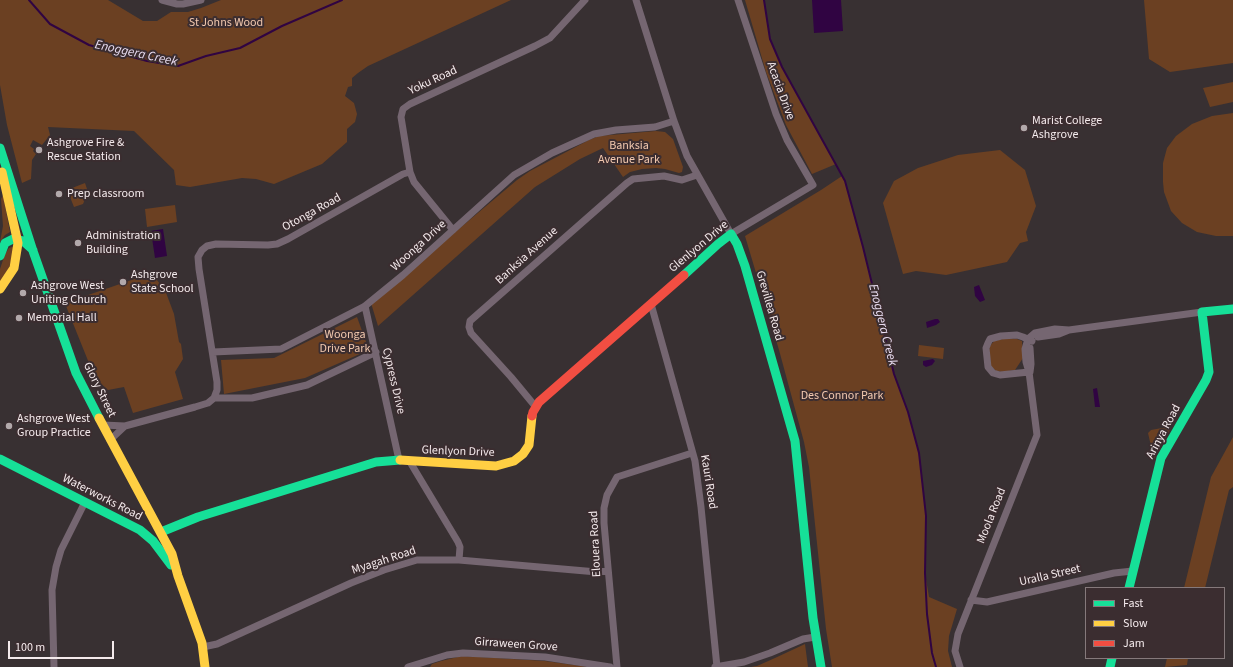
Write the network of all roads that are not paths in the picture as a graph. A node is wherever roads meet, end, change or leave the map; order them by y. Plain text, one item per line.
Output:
1 (162, 0) edge
2 (201, 0) edge
3 (586, 0) edge
4 (636, 0) edge
5 (738, 0) edge
6 (674, 121) junction
7 (0, 148) edge
8 (0, 163) edge
9 (410, 172) junction
10 (697, 175) junction
11 (813, 185) joint
12 (453, 230) junction
13 (731, 234) junction
14 (18, 238) junction
15 (33, 251) junction
16 (0, 256) edge
17 (0, 289) edge
18 (651, 304) junction
19 (365, 306) junction
20 (1233, 308) edge
21 (1202, 312) junction
22 (1030, 340) junction
23 (213, 352) junction
24 (376, 352) junction
25 (1030, 372) junction
26 (214, 398) junction
27 (535, 406) junction
28 (103, 425) junction
29 (125, 426) junction
30 (110, 440) junction
31 (692, 452) junction
32 (0, 460) edge
33 (121, 460) junction
34 (399, 460) junction
35 (410, 462) junction
36 (85, 502) junction
37 (130, 524) junction
38 (161, 532) junction
39 (151, 538) junction
40 (459, 560) junction
41 (608, 571) junction
42 (1133, 571) junction
43 (178, 576) junction
44 (1129, 587) edge
45 (971, 600) junction
46 (815, 637) junction
47 (203, 647) junction
48 (422, 665) edge
49 (54, 667) edge
50 (205, 667) edge
51 (408, 667) edge
52 (610, 667) edge
53 (617, 667) edge
54 (716, 667) edge
55 (821, 667) edge
56 (960, 667) edge

1 - 2 street
3 - 9 street, Yoku Road
4 - 6 street, Grevillea Road
5 - 11 street, Acacia Drive
6 - 10 street, Grevillea Road
6 - 12 street, Woonga Drive
7 - 15 street
8 - 14 street
9 - 12 street, Yoku Road
9 - 23 street, Otonga Road
10 - 13 street, Grevillea Road
10 - 27 street, Banksia Avenue
11 - 13 street, Glenlyon Drive
12 - 19 street, Woonga Drive
13 - 18 street, Glenlyon Drive
13 - 46 street, Grevillea Road
14 - 15 street
14 - 16 street
14 - 17 street
15 - 28 street, Glory Street
18 - 27 street, Glenlyon Drive
18 - 31 street, Kauri Road
19 - 23 street, Woonga Drive
19 - 24 street, Cypress Drive
20 - 21 street
21 - 22 street
21 - 42 street, Arinya Road
22 - 25 street, Moola Road
22 - 25 street
23 - 26 street
24 - 26 street
24 - 34 street, Cypress Drive
25 - 45 street, Moola Road
26 - 29 street
27 - 35 street, Glenlyon Drive
28 - 29 street
28 - 30 street, Glory Street
29 - 30 street
30 - 33 street, Glory Street
31 - 41 street, Elouera Road
31 - 54 street, Kauri Road
32 - 36 street, Waterworks Road
33 - 37 street
33 - 38 street, Glory Street
34 - 35 street, Glenlyon Drive
34 - 38 street, Glenlyon Drive
35 - 40 street
36 - 37 street, Waterworks Road
36 - 49 street
37 - 39 street, Waterworks Road
38 - 39 street, Glenlyon Drive
38 - 43 street, Waterworks Road
39 - 43 street, Waterworks Road
40 - 41 street, Myagah Road
40 - 47 street, Myagah Road
41 - 53 street, Elouera Road
42 - 44 street, Arinya Road
42 - 45 street, Uralla Street
43 - 47 street, Waterworks Road
45 - 56 street, Moola Road
46 - 54 street
46 - 55 street
47 - 50 street, Waterworks Road
48 - 51 street, Girraween Grove
48 - 52 street, Girraween Grove

